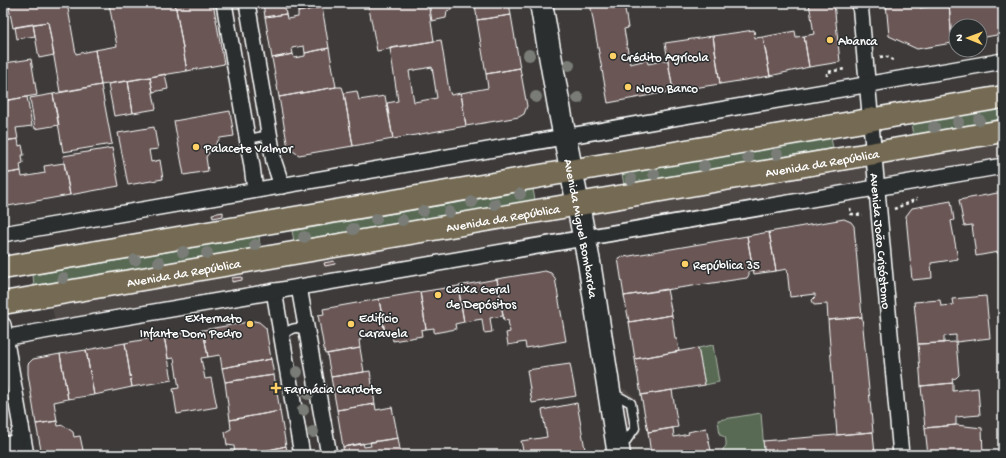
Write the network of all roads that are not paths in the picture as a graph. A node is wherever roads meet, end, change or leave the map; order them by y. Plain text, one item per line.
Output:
1 (224, 3) edge
2 (247, 3) edge
3 (541, 3) edge
4 (860, 3) edge
5 (1003, 61) edge
6 (868, 85) junction
7 (1003, 97) edge
8 (871, 120) junction
9 (1003, 131) edge
10 (269, 135) junction
11 (565, 137) junction
12 (248, 139) junction
13 (874, 154) junction
14 (1003, 166) edge
15 (572, 171) junction
16 (282, 186) junction
17 (877, 188) junction
18 (255, 190) junction
19 (578, 204) junction
20 (3, 234) edge
21 (584, 238) junction
22 (3, 268) edge
23 (299, 287) junction
24 (274, 291) junction
25 (3, 303) edge
26 (4, 333) edge
27 (307, 333) junction
28 (282, 337) junction
29 (8, 380) edge
30 (21, 426) junction
31 (3, 445) edge
32 (619, 453) edge
33 (26, 455) edge
34 (302, 455) edge
35 (329, 455) edge
36 (901, 455) edge

1 - 12 street
2 - 10 street
3 - 11 street, Avenida Miguel Bombarda
4 - 6 street, Avenida João Crisóstomo
5 - 6 street
6 - 8 street, Avenida João Crisóstomo
6 - 11 street
7 - 8 main road
8 - 13 street, Avenida João Crisóstomo
8 - 15 main road
9 - 13 main road, Avenida da República
10 - 12 lane
10 - 16 street
11 - 15 street, Avenida Miguel Bombarda
11 - 16 street
12 - 18 street
13 - 17 street, Avenida João Crisóstomo
13 - 19 main road, Avenida da República
14 - 17 street
15 - 19 street, Avenida Miguel Bombarda
15 - 22 main road
16 - 18 street
17 - 21 street
17 - 36 street, Avenida João Crisóstomo
18 - 20 street
19 - 21 street, Avenida Miguel Bombarda
19 - 25 main road, Avenida da República
21 - 23 street
21 - 32 street, Avenida Miguel Bombarda
23 - 24 street
23 - 27 street
24 - 26 street
24 - 28 street
26 - 29 street
27 - 28 lane
27 - 35 street
28 - 34 street
29 - 30 street
30 - 31 street
30 - 33 street

